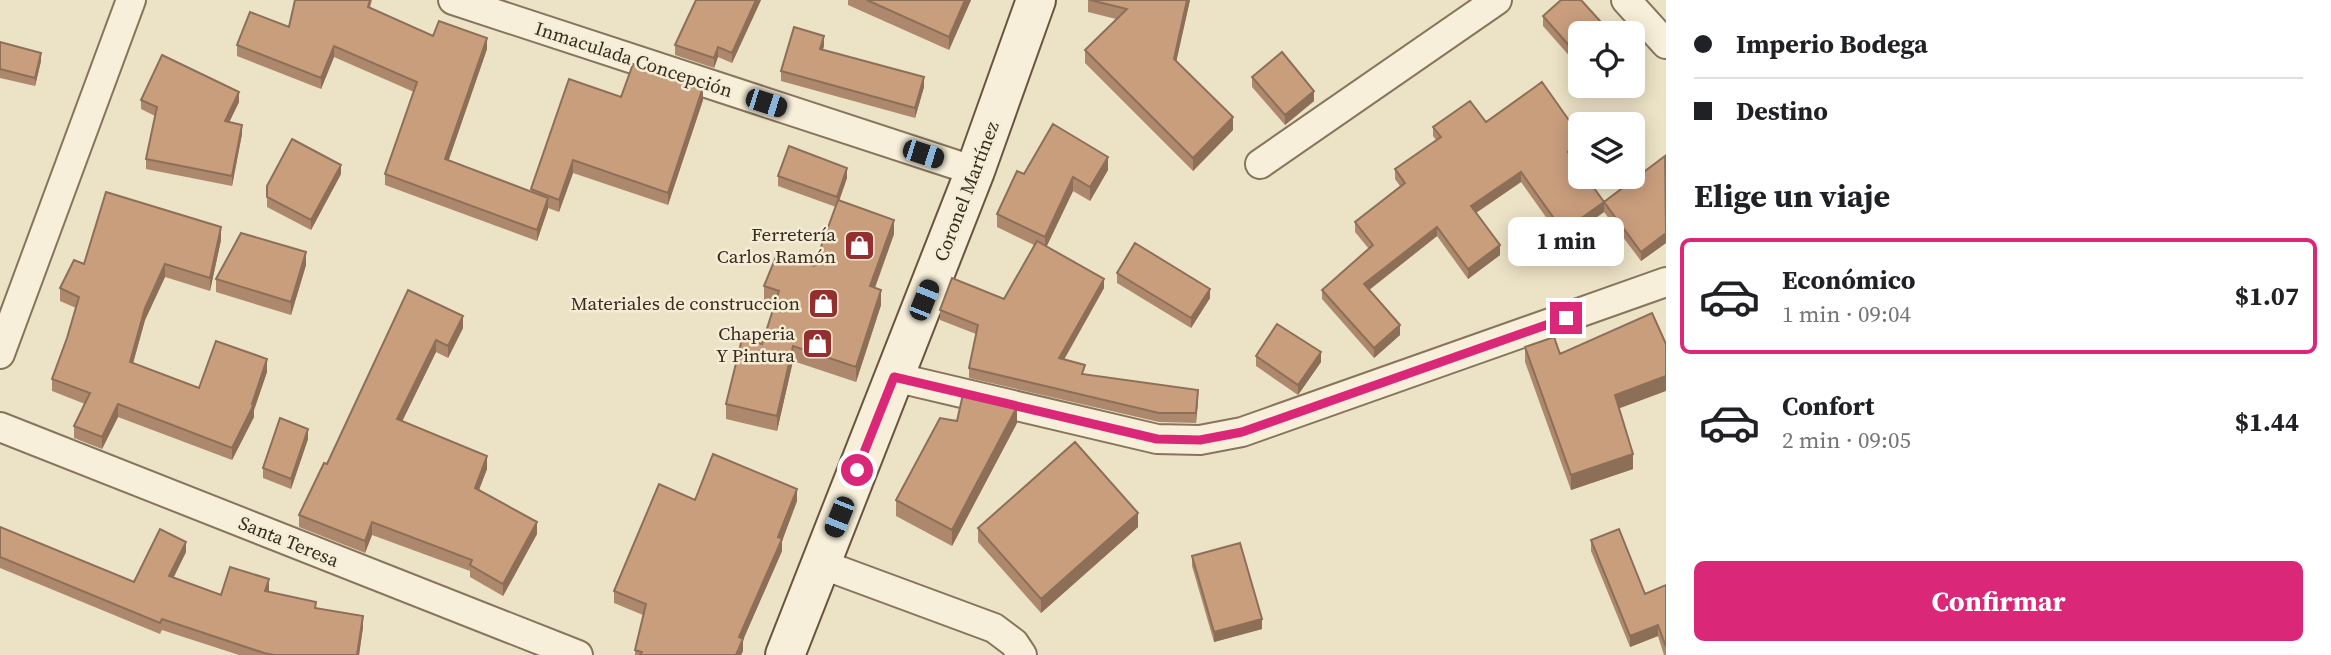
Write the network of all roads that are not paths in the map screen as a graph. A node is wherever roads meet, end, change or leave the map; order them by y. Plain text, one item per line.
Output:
1 (131, 0) edge
2 (453, 0) edge
3 (1036, 0) edge
4 (1497, 0) edge
5 (1626, 0) edge
6 (1666, 44) edge
7 (1260, 164) dead end
8 (975, 171) junction
9 (1666, 282) edge
10 (0, 354) edge
11 (894, 377) junction
12 (0, 427) edge
13 (821, 564) junction
14 (578, 655) edge
15 (785, 655) edge
16 (1022, 655) edge

1 - 10 street
2 - 8 street, Inmaculada Concepción
3 - 8 main road, Coronel Martínez
4 - 7 street
5 - 6 street
8 - 11 main road, Coronel Martínez
9 - 11 street
11 - 13 main road, Coronel Martínez
12 - 14 street, Santa Teresa
13 - 15 main road, Coronel Martínez
13 - 16 street

